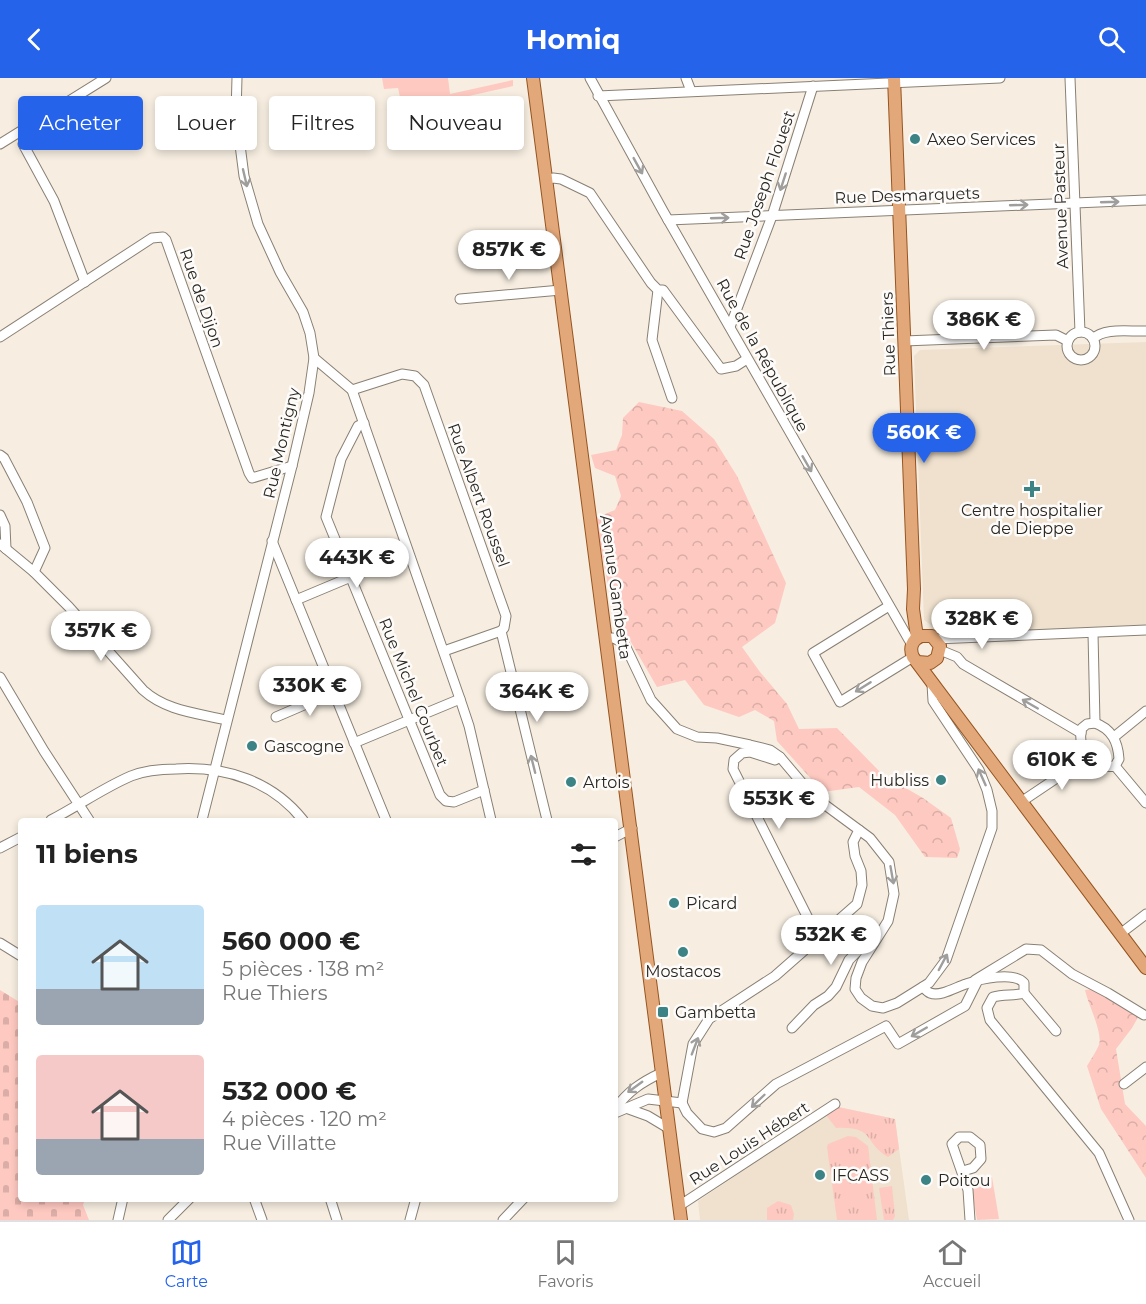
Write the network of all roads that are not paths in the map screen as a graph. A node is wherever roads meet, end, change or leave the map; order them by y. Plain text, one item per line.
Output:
1 (106, 78) edge
2 (237, 78) edge
3 (533, 78) edge
4 (590, 78) edge
5 (686, 78) edge
6 (1000, 78) edge
7 (1070, 78) edge
8 (894, 80) edge
9 (813, 86) junction
10 (691, 92) junction
11 (598, 96) junction
12 (0, 144) edge
13 (26, 150) edge
14 (547, 180) junction
15 (1146, 200) edge
16 (1074, 203) junction
17 (900, 210) junction
18 (772, 216) junction
19 (668, 220) junction
20 (85, 282) junction
21 (561, 290) junction
22 (658, 290) junction
23 (460, 299) dead end
24 (730, 327) junction
25 (1146, 331) edge
26 (1080, 332) junction
27 (0, 337) edge
28 (1093, 339) junction
29 (904, 341) junction
30 (1068, 341) junction
31 (314, 358) junction
32 (747, 359) junction
33 (352, 390) junction
34 (672, 398) dead end
35 (364, 423) junction
36 (0, 455) edge
37 (292, 466) junction
38 (0, 515) edge
39 (272, 541) junction
40 (3, 547) edge
41 (408, 553) junction
42 (34, 572) junction
43 (350, 577) junction
44 (296, 600) junction
45 (889, 606) junction
46 (1146, 630) edge
47 (501, 631) junction
48 (1092, 633) junction
49 (607, 638) junction
50 (923, 646) junction
51 (444, 651) junction
52 (0, 677) edge
53 (932, 684) junction
54 (334, 692) junction
55 (460, 699) junction
56 (1146, 711) edge
57 (276, 717) dead end
58 (410, 718) junction
59 (226, 720) junction
60 (1095, 723) junction
61 (1081, 733) junction
62 (1114, 737) junction
63 (354, 743) junction
64 (780, 757) junction
65 (1088, 757) junction
66 (1115, 766) junction
67 (214, 770) junction
68 (484, 790) junction
69 (1021, 802) junction
70 (1146, 803) edge
71 (80, 805) junction
72 (55, 818) edge
73 (88, 818) edge
74 (202, 818) edge
75 (301, 818) edge
76 (385, 818) edge
77 (491, 818) edge
78 (547, 818) edge
79 (632, 828) junction
80 (859, 830) junction
81 (618, 835) edge
82 (18, 839) edge
83 (0, 848) edge
84 (1146, 914) edge
85 (888, 921) junction
86 (1120, 934) junction
87 (818, 938) junction
88 (0, 943) edge
89 (18, 954) edge
90 (1146, 968) edge
91 (974, 982) junction
92 (923, 987) junction
93 (1024, 993) junction
94 (1144, 1015) dead end
95 (792, 1028) dead end
96 (1056, 1031) dead end
97 (1146, 1067) edge
98 (661, 1073) junction
99 (1124, 1084) dead end
100 (665, 1101) junction
101 (682, 1103) junction
102 (836, 1104) dead end
103 (618, 1107) edge
104 (626, 1108) junction
105 (618, 1110) edge
106 (668, 1128) junction
107 (963, 1171) dead end
108 (122, 1202) edge
109 (186, 1202) edge
110 (255, 1202) edge
111 (331, 1202) edge
112 (415, 1202) edge
113 (520, 1202) edge
114 (680, 1206) junction
115 (1128, 1219) edge
116 (118, 1220) edge
117 (168, 1220) edge
118 (262, 1220) edge
119 (337, 1220) edge
120 (410, 1220) edge
121 (503, 1220) edge
122 (681, 1220) edge
123 (970, 1220) edge

1 - 12 street
2 -> 31 street, Rue Montigny
3 - 14 main road, Avenue Gambetta
4 - 11 street, Rue de la République
5 - 10 street
6 - 8 street
7 - 16 street, Avenue Pasteur
8 - 9 street
8 - 17 main road, Rue Thiers
9 - 10 street
9 -> 18 street, Rue Joseph Flouest
10 - 11 street
11 -> 19 street, Rue de la République
13 - 20 street
14 - 21 main road, Avenue Gambetta
14 - 22 street
16 -> 15 street, Rue Desmarquets
17 -> 16 street, Rue Desmarquets
16 - 26 street, Avenue Pasteur
17 - 18 street, Rue Desmarquets
17 - 29 main road, Rue Thiers
19 -> 18 street, Rue Desmarquets
18 - 24 street, Rue Joseph Flouest
19 - 24 street, Rue de la République
20 - 27 street, Rue de Dijon
20 - 37 street, Rue de Dijon
21 - 23 street
21 - 49 main road, Avenue Gambetta
22 - 32 street
22 - 34 street
24 - 32 street, Rue de la République
25 - 28 street
26 - 28 street
26 - 30 street
28 - 30 street
29 - 30 street
29 - 50 main road, Rue Thiers
31 - 33 street
31 - 37 street, Rue Montigny
32 -> 45 street, Rue de la République
33 - 35 street
33 - 47 street, Rue Albert Roussel
35 - 41 street
35 - 43 street, Rue Michel Courbet
36 - 42 street
37 - 39 street, Rue Montigny
38 - 40 street
39 - 44 street
39 - 59 street, Rue Montigny
40 - 42 street
41 - 43 street
41 - 51 street
42 - 59 street
43 - 44 street
43 - 58 street, Rue Michel Courbet
44 - 54 street
45 - 50 street, Rue de la République
50 -> 45 street
46 - 48 street
47 - 51 street
78 -> 47 street, Rue Albert Roussel
48 - 50 street
48 - 60 street
49 - 64 street
49 - 79 main road, Avenue Gambetta
50 - 53 main road
50 - 53 main road
61 -> 50 street
51 - 55 street
52 - 71 street
53 - 69 main road
92 -> 53 street
54 - 57 street
54 - 63 street
55 - 58 street
55 - 68 street
56 - 62 street
58 - 63 street
58 - 68 street, Rue Michel Courbet
59 - 67 street, Rue Montigny
60 - 61 street
60 - 62 street
61 - 65 street
62 - 66 street
63 - 76 street
64 - 80 street
64 - 87 street
65 - 66 street
65 - 69 street
66 - 70 street
67 - 71 street
67 - 74 street, Rue Montigny
67 - 75 street
68 - 77 street
69 - 86 main road
71 - 72 street
71 - 73 street
79 - 81 street
79 - 98 main road, Avenue Gambetta
80 -> 85 street
80 - 87 street
82 - 83 street
84 - 86 street
85 - 92 street
85 - 95 street
86 - 90 main road
101 -> 87 street
88 - 89 street
91 - 92 street
91 - 93 street
91 - 94 street
91 -> 101 street
93 - 96 street
93 - 115 street
97 - 99 street
98 - 100 main road, Avenue Gambetta
98 -> 103 street
100 - 101 street
100 - 104 street
100 - 106 main road, Avenue Gambetta
102 - 114 street, Rue Louis Hébert
104 - 105 street
104 - 106 street
106 - 114 main road, Avenue Gambetta
107 - 123 street
108 - 116 street
109 - 117 street
110 - 118 street
111 - 119 street
112 - 120 street
113 - 121 street
114 - 122 main road, Avenue Gambetta

